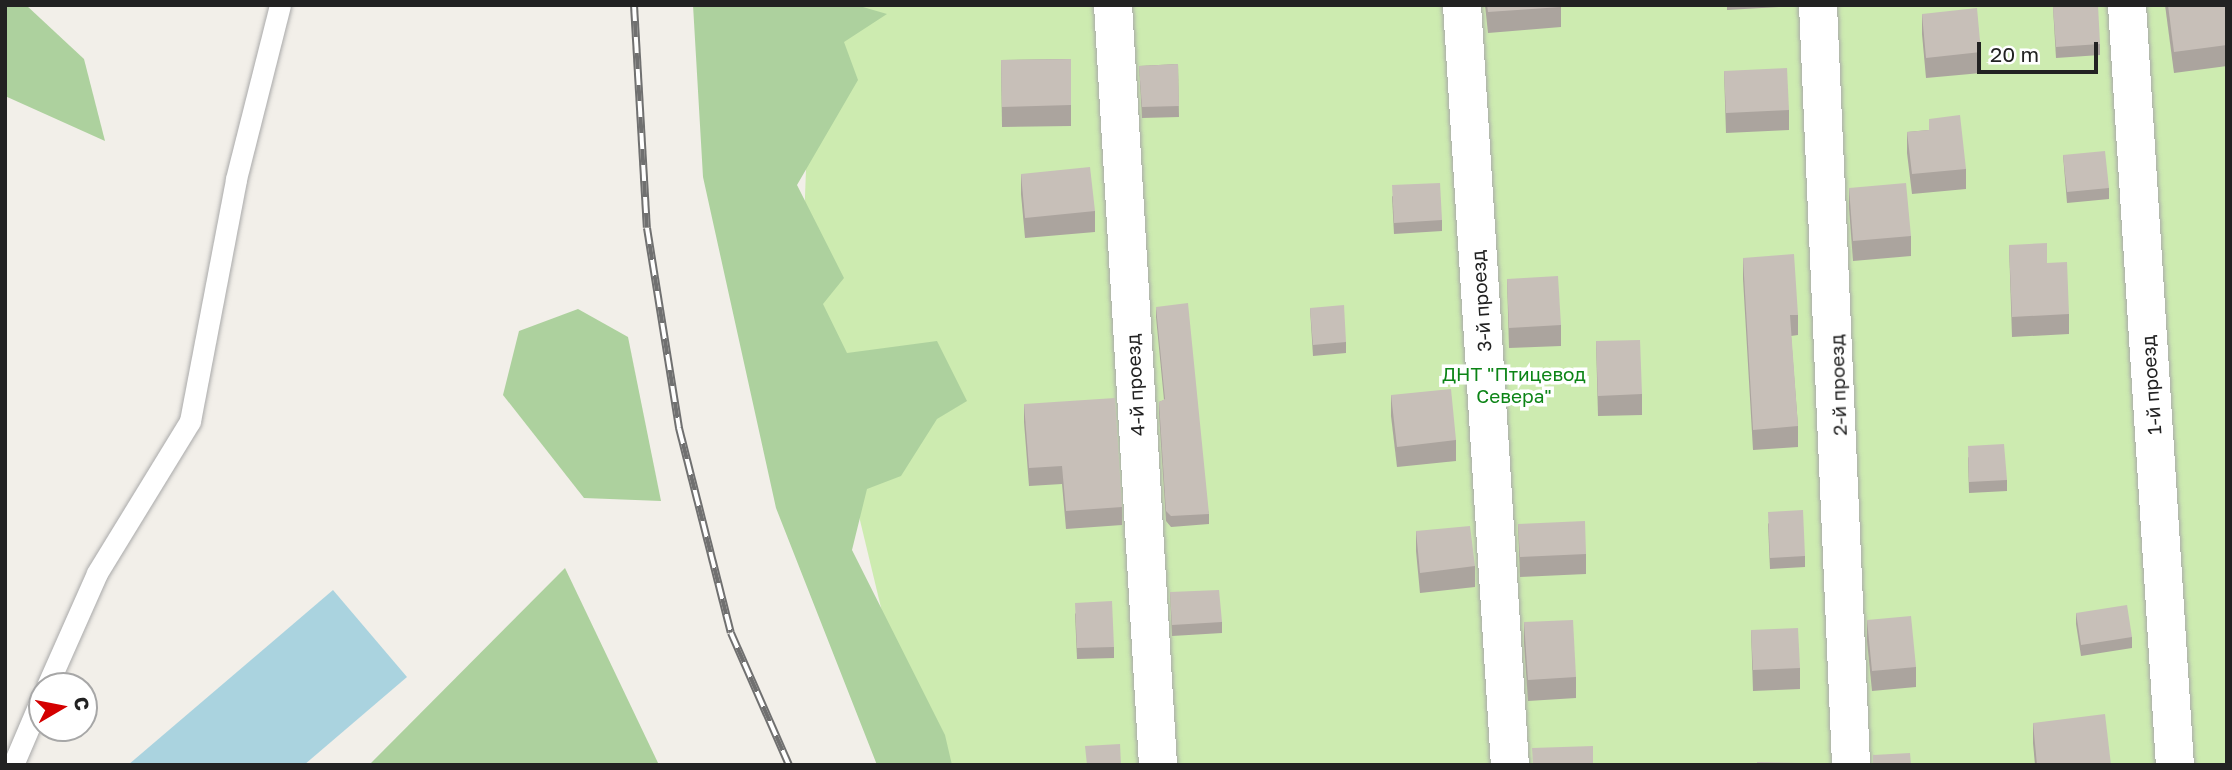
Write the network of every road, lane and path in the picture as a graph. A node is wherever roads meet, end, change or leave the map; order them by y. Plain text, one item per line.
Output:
1 (280, 5) edge
2 (1113, 5) edge
3 (1462, 5) edge
4 (1818, 5) edge
5 (2127, 5) edge
6 (53, 672) edge
7 (28, 730) edge
8 (13, 765) edge
9 (1158, 765) edge
10 (1510, 765) edge
11 (1851, 765) edge
12 (2175, 765) edge

1 - 6 lane
2 - 9 street, 4-й проезд
3 - 10 street, 3-й проезд
4 - 11 street, 2-й проезд
5 - 12 street, 1-й проезд
7 - 8 lane

